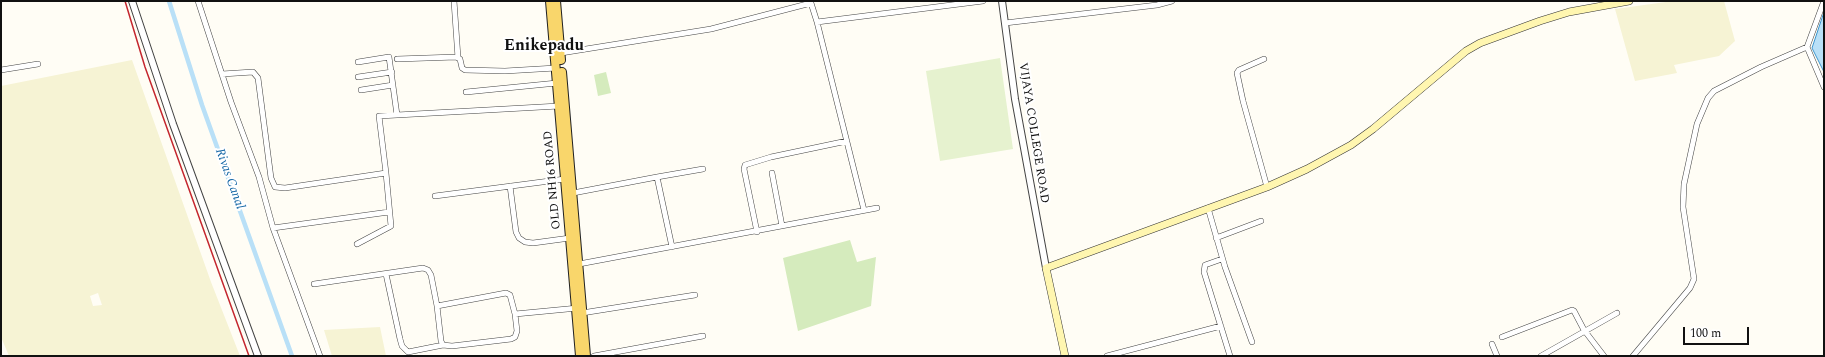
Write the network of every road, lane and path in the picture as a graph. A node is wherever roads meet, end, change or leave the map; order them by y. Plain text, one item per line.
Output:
1 (132, 1) edge
2 (198, 1) edge
3 (454, 1) edge
4 (550, 1) edge
5 (556, 1) edge
6 (983, 1) edge
7 (1002, 1) edge
8 (1172, 1) edge
9 (1629, 1) edge
10 (1824, 1) edge
11 (811, 2) edge
12 (817, 22) junction
13 (1005, 23) junction
14 (1808, 47) junction
15 (561, 53) junction
16 (458, 58) junction
17 (397, 59) dead end
18 (1264, 59) dead end
19 (358, 62) dead end
20 (38, 64) dead end
21 (556, 68) junction
22 (1, 70) edge
23 (392, 72) junction
24 (222, 74) junction
25 (358, 77) dead end
26 (557, 83) junction
27 (393, 85) junction
28 (1824, 86) edge
29 (361, 90) dead end
30 (466, 92) dead end
31 (558, 106) junction
32 (397, 115) junction
33 (847, 141) junction
34 (703, 169) dead end
35 (386, 173) junction
36 (772, 173) dead end
37 (657, 177) junction
38 (565, 179) junction
39 (510, 186) junction
40 (1267, 187) junction
41 (573, 193) junction
42 (435, 196) dead end
43 (876, 208) dead end
44 (1208, 208) junction
45 (864, 210) junction
46 (389, 212) junction
47 (1261, 221) dead end
48 (782, 226) junction
49 (274, 228) junction
50 (756, 232) junction
51 (570, 238) junction
52 (1216, 238) junction
53 (357, 244) dead end
54 (672, 247) junction
55 (1222, 259) junction
56 (579, 264) junction
57 (1046, 268) junction
58 (386, 274) junction
59 (314, 284) dead end
60 (695, 295) dead end
61 (437, 306) junction
62 (580, 309) junction
63 (1617, 313) dead end
64 (515, 314) junction
65 (1220, 326) junction
66 (1585, 332) junction
67 (703, 336) dead end
68 (1502, 337) dead end
69 (1252, 342) dead end
70 (1492, 344) dead end
71 (443, 345) junction
72 (258, 356) edge
73 (320, 356) edge
74 (580, 356) edge
75 (586, 356) edge
76 (594, 356) edge
77 (1065, 356) edge
78 (1108, 356) edge
79 (1230, 356) edge
80 (1498, 356) edge
81 (1541, 356) edge
82 (1604, 356) edge
83 (1633, 356) edge

1 - 72 street
2 - 24 street
3 - 16 street
4 - 21 main road, OLD NH16 ROAD
5 - 15 main road, OLD NH16 ROAD
6 - 12 street
7 - 13 street, VIJAYA COLLEGE ROAD
8 - 13 street
9 - 40 main road
10 - 14 street
11 - 12 street
11 - 15 street
12 - 33 street
13 - 57 street, VIJAYA COLLEGE ROAD
14 - 28 street
14 - 83 street
15 - 41 main road, OLD NH16 ROAD
16 - 17 street
16 - 21 street
18 - 40 street
19 - 23 street
20 - 22 street
21 - 26 main road, OLD NH16 ROAD
23 - 25 street
23 - 27 street
24 - 35 street
24 - 49 street
26 - 30 street
26 - 31 main road, OLD NH16 ROAD
27 - 29 street
27 - 32 street
31 - 32 street
31 - 38 main road, OLD NH16 ROAD
32 - 35 street
33 - 45 street
33 - 50 street
34 - 37 street
35 - 46 street
36 - 48 street
37 - 41 street
37 - 54 street
38 - 39 street
38 - 51 main road, OLD NH16 ROAD
39 - 42 street
39 - 51 street
40 - 44 main road
41 - 56 main road, OLD NH16 ROAD
43 - 45 street
44 - 52 street
44 - 57 main road
45 - 48 street
46 - 49 street
46 - 53 street
47 - 52 street
48 - 50 street
49 - 73 street
50 - 54 street
51 - 62 main road, OLD NH16 ROAD
52 - 55 street
54 - 56 street
55 - 65 street
55 - 69 street
56 - 62 main road, OLD NH16 ROAD
57 - 77 main road
58 - 59 street
58 - 61 street
58 - 71 street
60 - 62 street
61 - 64 street
61 - 71 street
62 - 64 street
62 - 74 main road, OLD NH16 ROAD
62 - 75 main road, OLD NH16 ROAD
63 - 66 street
64 - 71 street
65 - 78 street
65 - 79 street
66 - 68 street
66 - 81 street
66 - 82 street
67 - 76 street
70 - 80 street

